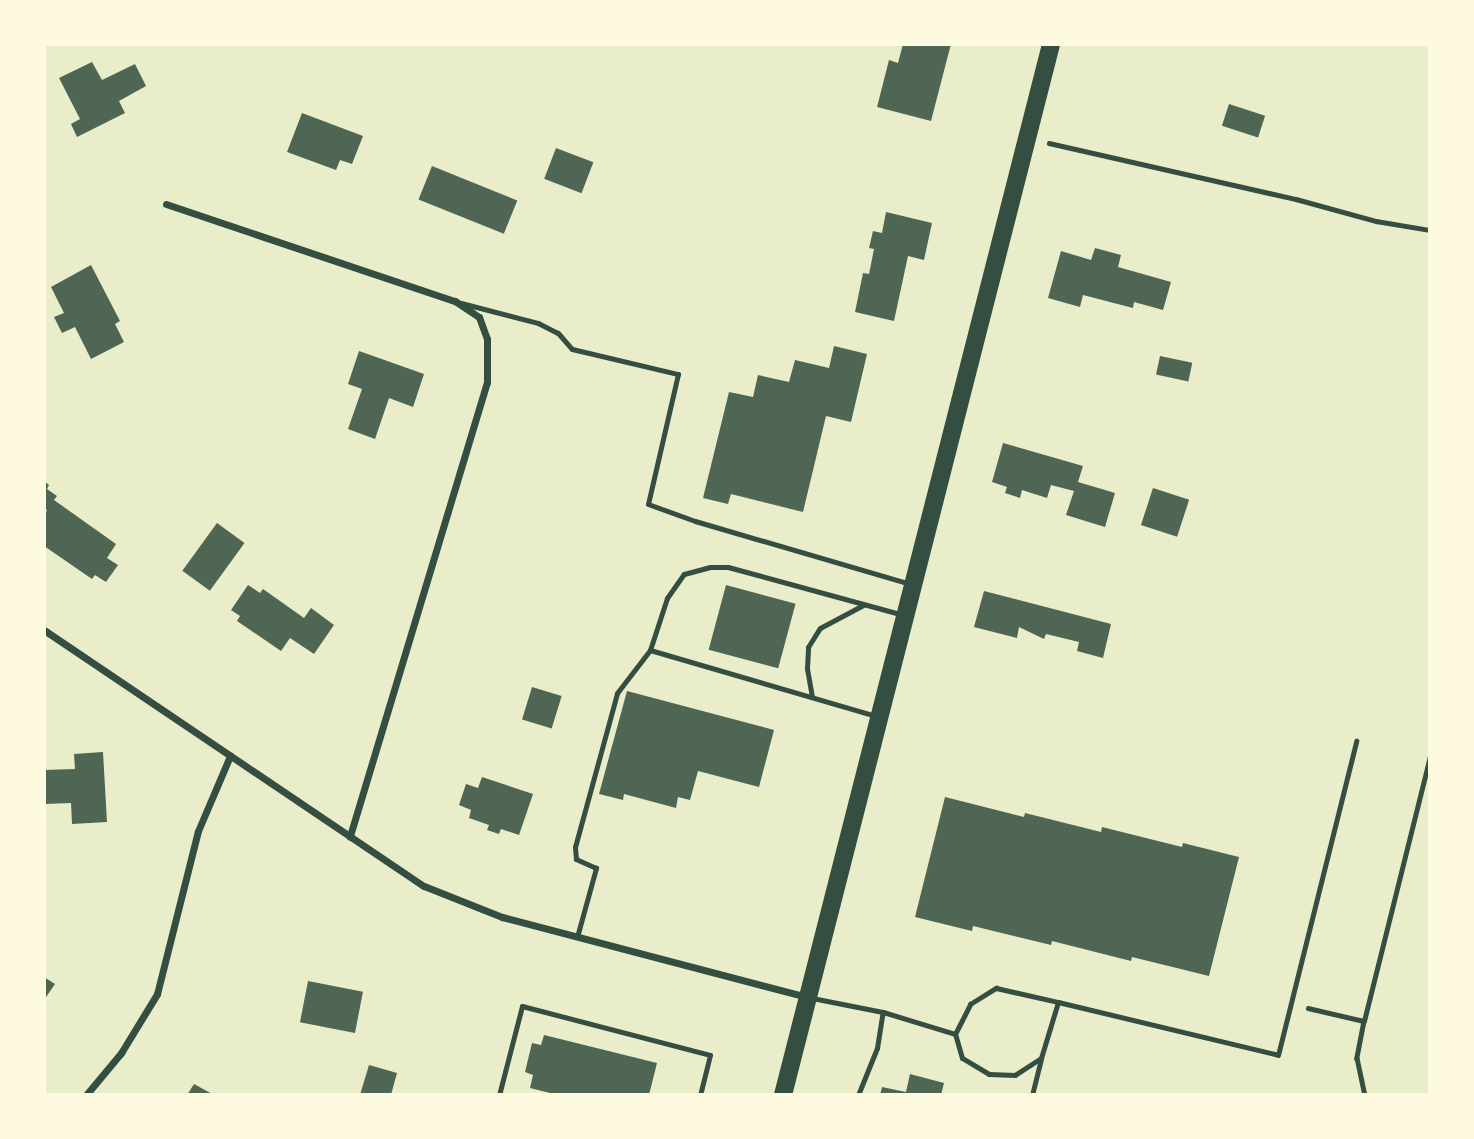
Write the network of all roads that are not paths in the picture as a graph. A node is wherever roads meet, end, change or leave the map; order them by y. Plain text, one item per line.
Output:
1 (1051, 44) edge
2 (166, 204) dead end
3 (455, 301) junction
4 (913, 585) junction
5 (863, 605) junction
6 (905, 616) junction
7 (44, 630) edge
8 (650, 650) junction
9 (811, 697) junction
10 (880, 717) junction
11 (1356, 741) dead end
12 (230, 755) junction
13 (351, 837) junction
14 (577, 937) junction
15 (809, 998) junction
16 (1058, 1002) junction
17 (883, 1012) junction
18 (955, 1034) junction
19 (1041, 1058) junction
20 (86, 1095) edge
21 (499, 1095) edge
22 (700, 1095) edge
23 (783, 1095) edge
24 (858, 1095) edge
25 (1032, 1095) edge

1 - 4 main road
2 - 3 street
3 - 4 lane
3 - 13 street
4 - 6 main road
5 - 6 lane
5 - 8 lane
5 - 9 lane
6 - 10 main road
7 - 12 street
8 - 9 lane
8 - 14 lane
9 - 10 lane
10 - 15 main road
11 - 16 lane
12 - 13 street
12 - 20 street
13 - 14 street
14 - 15 street
15 - 17 lane
15 - 23 main road
16 - 18 lane
16 - 19 lane
17 - 18 lane
17 - 24 lane
18 - 19 lane
19 - 25 lane
21 - 22 lane

